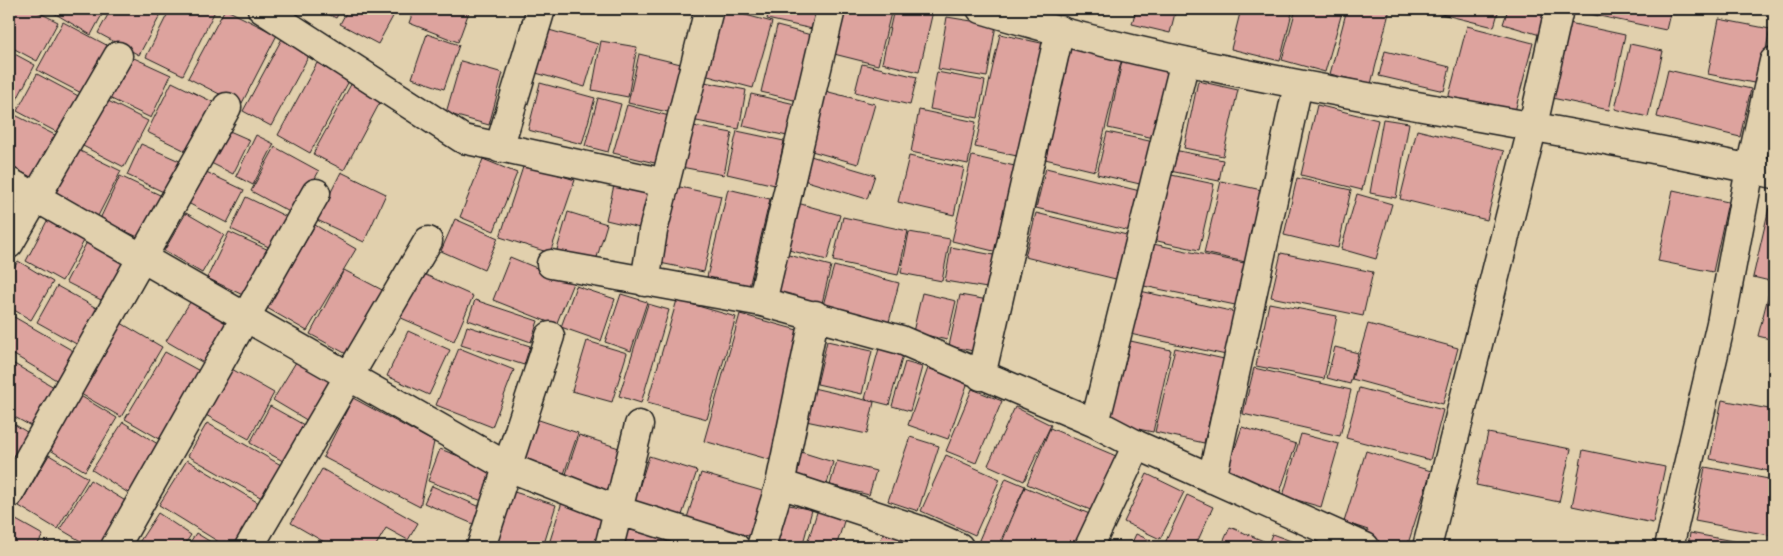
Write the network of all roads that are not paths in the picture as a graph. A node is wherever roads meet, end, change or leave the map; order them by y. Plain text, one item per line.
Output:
1 (262, 9) edge
2 (541, 9) edge
3 (709, 9) edge
4 (830, 9) edge
5 (981, 9) edge
6 (1559, 9) edge
7 (1013, 13) edge
8 (1060, 30) junction
9 (118, 56) dead end
10 (1185, 61) junction
11 (1774, 61) edge
12 (1298, 85) junction
13 (227, 107) dead end
14 (1533, 125) junction
15 (499, 148) junction
16 (1762, 172) edge
17 (9, 182) edge
18 (665, 183) junction
19 (316, 193) dead end
20 (36, 197) junction
21 (428, 241) dead end
22 (9, 244) edge
23 (142, 257) junction
24 (551, 264) dead end
25 (645, 282) junction
26 (762, 302) junction
27 (815, 315) junction
28 (246, 316) junction
29 (550, 336) dead end
30 (349, 376) junction
31 (981, 376) junction
32 (1095, 423) junction
33 (639, 425) dead end
34 (1137, 445) junction
35 (508, 467) junction
36 (1212, 479) junction
37 (780, 484) junction
38 (9, 494) edge
39 (620, 511) junction
40 (116, 547) edge
41 (249, 547) edge
42 (481, 547) edge
43 (609, 547) edge
44 (735, 547) edge
45 (761, 547) edge
46 (959, 547) edge
47 (1089, 547) edge
48 (1365, 547) edge
49 (1427, 547) edge
50 (1669, 547) edge

1 - 15 street
2 - 15 street
3 - 18 street
4 - 26 street
5 - 7 street
6 - 14 street
7 - 8 street
8 - 10 street
8 - 31 street
9 - 20 street
10 - 12 street
10 - 32 street
11 - 16 street
12 - 14 street
12 - 36 street
13 - 23 street
14 - 16 street
14 - 49 street
15 - 18 street
16 - 50 street
17 - 20 street
18 - 25 street
19 - 28 street
20 - 22 street
20 - 23 street
21 - 30 street
23 - 28 street
23 - 38 street
24 - 25 street
25 - 26 street
26 - 27 street
27 - 31 street
27 - 37 street
28 - 30 street
28 - 40 street
29 - 35 street
30 - 35 street
30 - 41 street
31 - 32 street
32 - 34 street
33 - 39 street
34 - 36 street
34 - 47 street
35 - 39 street
35 - 42 street
36 - 48 street
37 - 45 street
37 - 46 street
39 - 43 street
39 - 44 street

